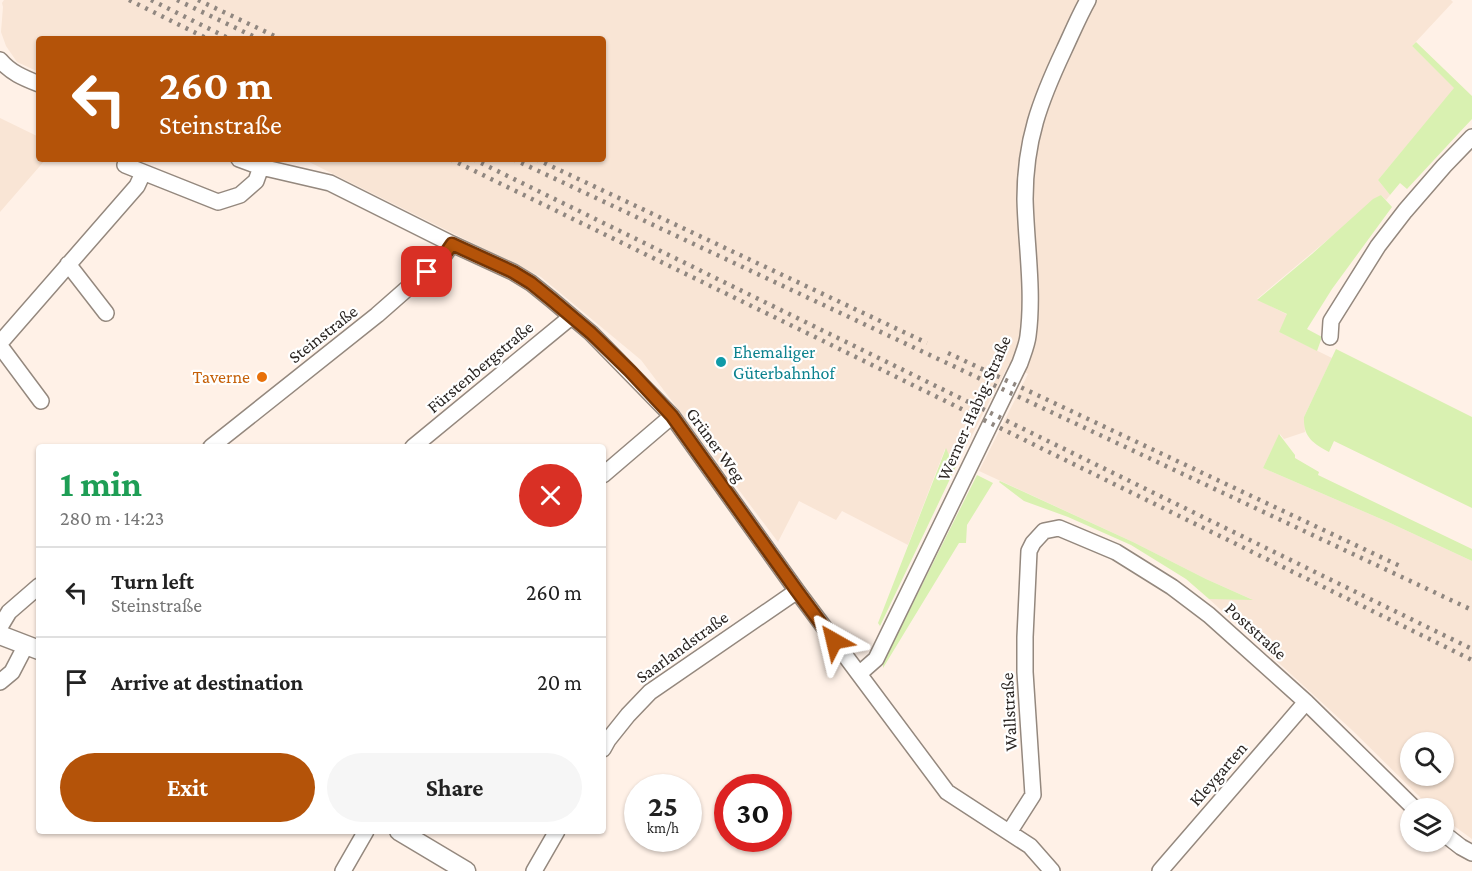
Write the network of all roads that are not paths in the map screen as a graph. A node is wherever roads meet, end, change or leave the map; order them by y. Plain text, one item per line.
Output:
1 (1088, 0) edge
2 (0, 60) edge
3 (36, 83) edge
4 (1472, 137) edge
5 (247, 162) edge
6 (125, 165) dead end
7 (261, 167) junction
8 (143, 172) junction
9 (452, 244) junction
10 (68, 264) junction
11 (106, 314) dead end
12 (571, 317) junction
13 (1330, 337) dead end
14 (0, 345) edge
15 (41, 401) dead end
16 (672, 416) junction
17 (215, 444) edge
18 (417, 444) edge
19 (606, 472) edge
20 (1044, 531) joint
21 (36, 589) edge
22 (797, 591) junction
23 (0, 627) edge
24 (0, 635) edge
25 (33, 647) edge
26 (860, 674) junction
27 (0, 682) edge
28 (1306, 702) junction
29 (606, 744) edge
30 (1404, 798) edge
31 (1010, 831) junction
32 (364, 834) edge
33 (404, 834) edge
34 (554, 834) edge
35 (1454, 841) edge
36 (1472, 853) edge
37 (343, 871) edge
38 (466, 871) edge
39 (534, 871) edge
40 (1052, 871) edge
41 (1160, 871) edge

1 - 26 street, Werner-Habig-Straße
2 - 3 street
4 - 13 street
5 - 7 street, Grüner Weg
6 - 8 street
7 - 8 street
7 - 9 street, Grüner Weg
8 - 10 street
9 - 12 street, Grüner Weg
9 - 17 street, Steinstraße
10 - 11 street
10 - 14 street
12 - 16 street, Grüner Weg
12 - 18 street, Fürstenbergstraße
14 - 15 street
16 - 19 street
16 - 22 street, Grüner Weg
20 - 28 street, Poststraße
20 - 31 street, Wallstraße
21 - 23 street
22 - 26 street, Grüner Weg
22 - 29 street, Saarlandstraße
24 - 25 main road
25 - 27 street
26 - 31 street, Grüner Weg
28 - 30 street, Poststraße
28 - 41 street, Kleygarten
31 - 40 street
32 - 37 street
33 - 38 main road
34 - 39 street
35 - 36 street

